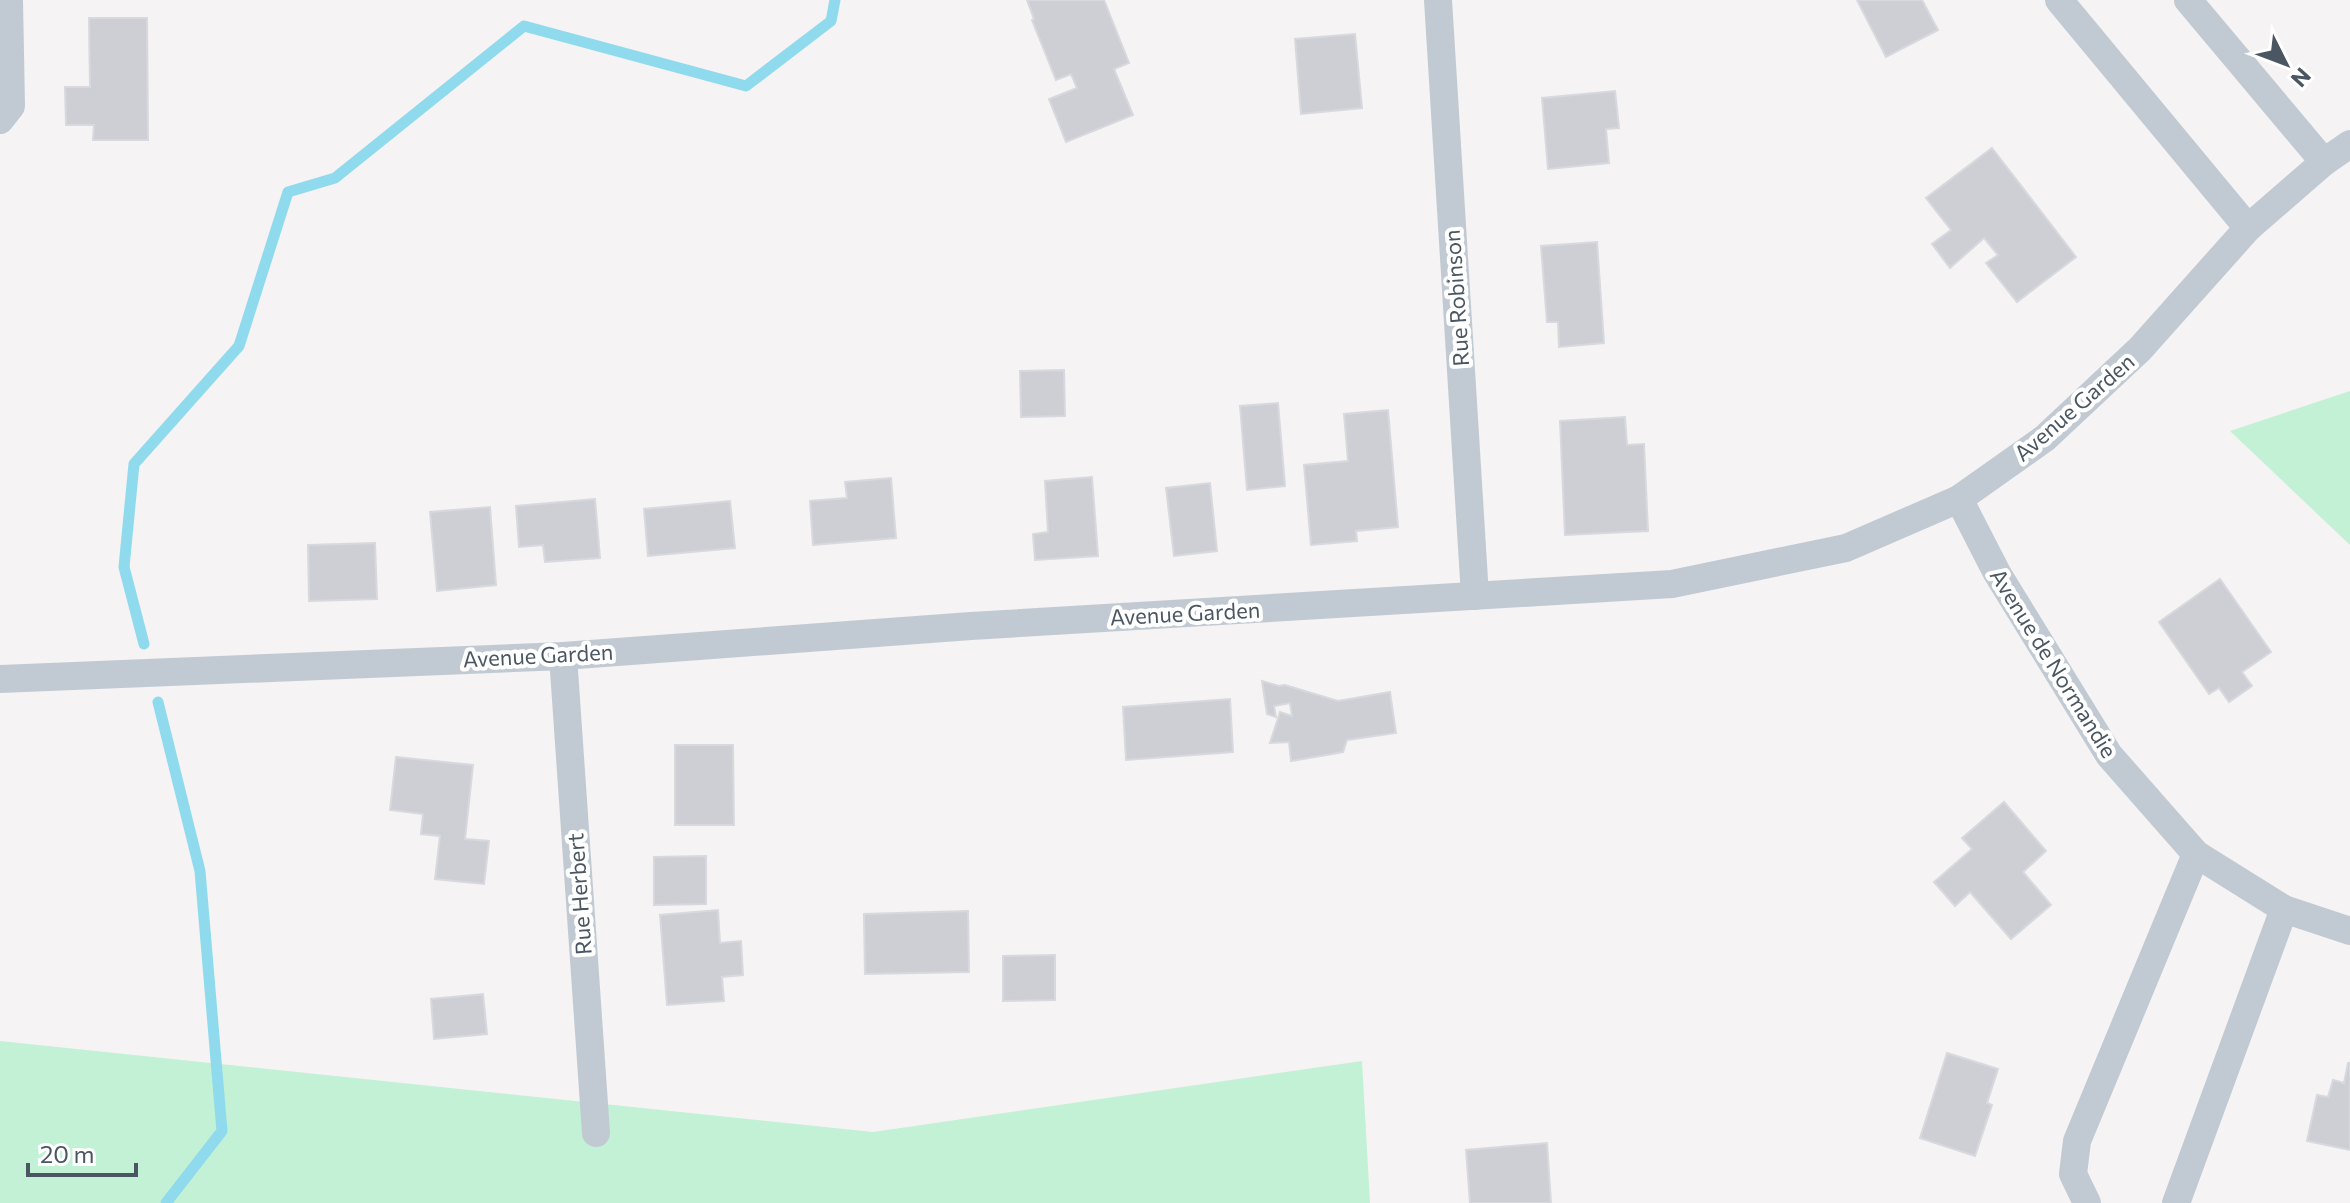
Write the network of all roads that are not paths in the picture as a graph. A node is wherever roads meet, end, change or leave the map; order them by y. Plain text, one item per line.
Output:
1 (9, 0) edge
2 (1438, 0) edge
3 (2059, 0) edge
4 (2188, 0) edge
5 (0, 120) edge
6 (2350, 144) edge
7 (2324, 162) junction
8 (2248, 228) junction
9 (1959, 499) junction
10 (1475, 596) junction
11 (563, 656) junction
12 (0, 679) edge
13 (2196, 854) junction
14 (2284, 909) junction
15 (2350, 931) edge
16 (596, 1133) dead end
17 (2087, 1203) edge
18 (2176, 1203) edge

1 - 5 street
2 - 10 street, Rue Robinson
3 - 8 street
4 - 7 street
6 - 7 street, Avenue Garden
7 - 8 street, Avenue Garden
8 - 9 street, Avenue Garden
9 - 10 street, Avenue Garden
9 - 13 street, Avenue de Normandie
10 - 11 street, Avenue Garden
11 - 12 street, Avenue Garden
11 - 16 street, Rue Herbert
13 - 14 street, Avenue de Normandie
13 - 17 street
14 - 15 street, Avenue de Normandie
14 - 18 street

